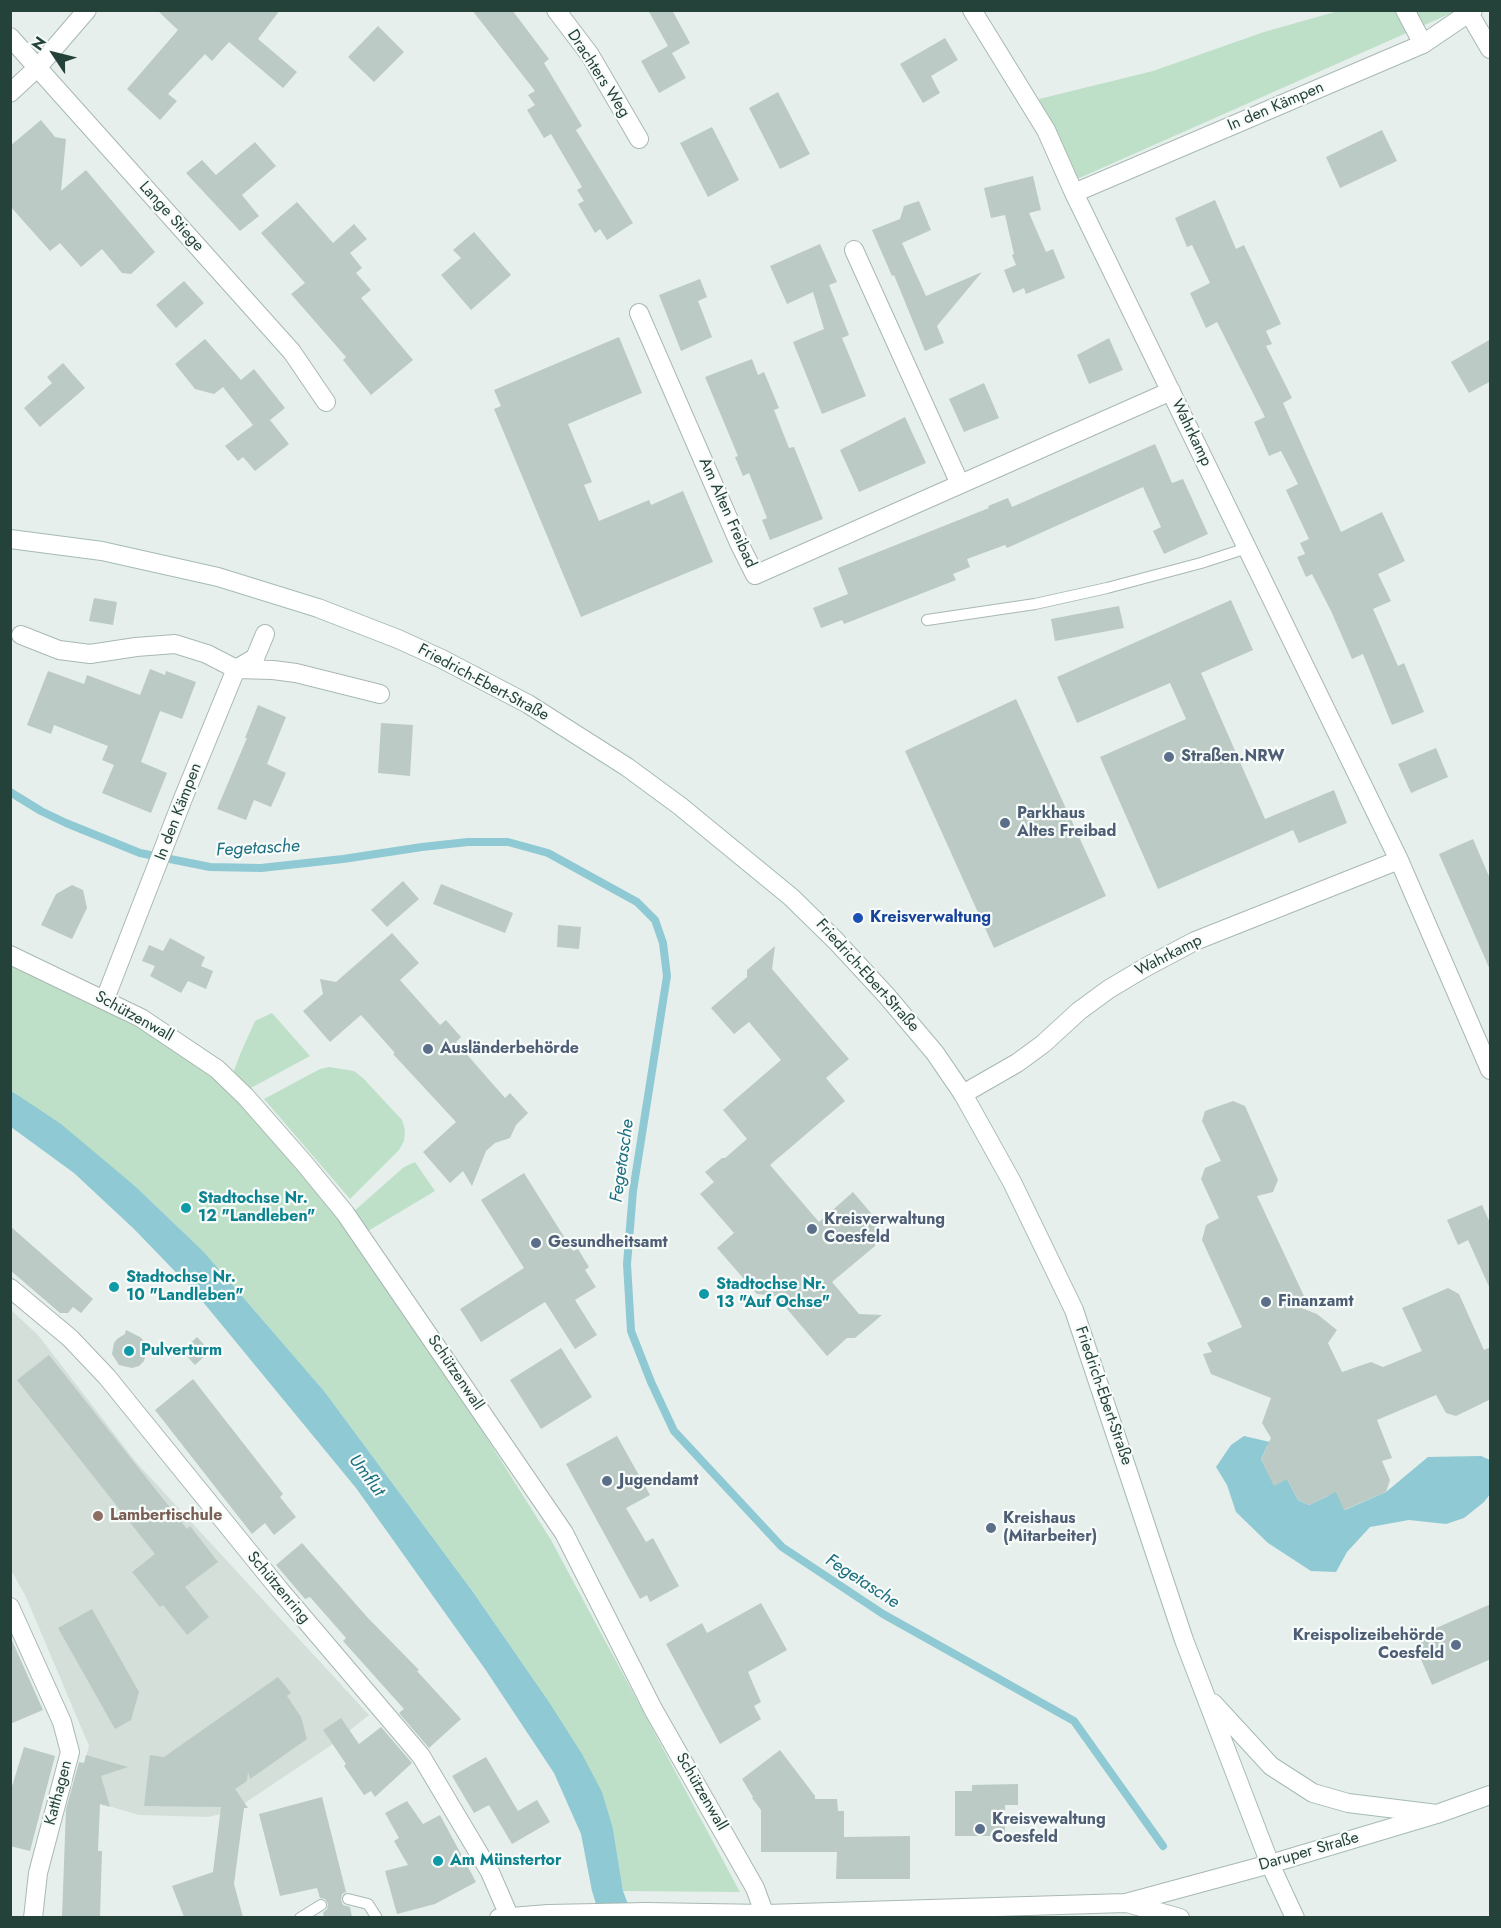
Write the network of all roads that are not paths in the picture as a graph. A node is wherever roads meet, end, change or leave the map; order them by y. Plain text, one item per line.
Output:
1 (87, 10) edge
2 (556, 10) edge
3 (972, 10) edge
4 (1405, 10) edge
5 (1471, 12) edge
6 (10, 37) edge
7 (1422, 44) junction
8 (1491, 49) edge
9 (38, 67) junction
10 (10, 93) edge
11 (639, 139) dead end
12 (1074, 193) junction
13 (854, 250) dead end
14 (639, 313) dead end
15 (1171, 391) junction
16 (326, 402) dead end
17 (960, 484) junction
18 (10, 539) edge
19 (1247, 548) junction
20 (927, 620) dead end
21 (265, 634) dead end
22 (21, 635) dead end
23 (236, 669) junction
24 (380, 694) dead end
25 (1399, 861) junction
26 (10, 955) edge
27 (105, 999) junction
28 (1491, 1070) edge
29 (963, 1094) junction
30 (10, 1288) edge
31 (10, 1607) edge
32 (1207, 1695) junction
33 (1491, 1795) edge
34 (1437, 1814) junction
35 (1270, 1864) junction
36 (348, 1899) dead end
37 (1126, 1903) junction
38 (321, 1905) dead end
39 (766, 1916) edge
40 (33, 1917) edge
41 (300, 1917) edge
42 (377, 1917) edge
43 (506, 1917) edge
44 (1180, 1917) edge
45 (1295, 1917) edge

1 - 9 street
2 - 11 street, Drachters Weg
3 - 12 street, Wahrkamp
4 - 7 street
5 - 7 street, In den Kämpen
5 - 8 street
6 - 9 street, Lange Stiege
7 - 12 street, In den Kämpen
9 - 10 street
9 - 16 street, Lange Stiege
12 - 15 street, Wahrkamp
13 - 17 street
14 - 17 street, Am Alten Freibad
15 - 17 street, Am Alten Freibad
15 - 19 street, Wahrkamp
18 - 29 street, Friedrich-Ebert-Straße
19 - 20 lane
19 - 25 street, Wahrkamp
21 - 23 street, In den Kämpen
22 - 23 street
23 - 24 street
23 - 27 street, In den Kämpen
25 - 28 street, Wahrkamp
25 - 29 street, Wahrkamp
26 - 27 street, Schützenwall
27 - 39 street, Schützenwall
29 - 32 street, Friedrich-Ebert-Straße
30 - 43 street, Schützenring
31 - 40 street, Katthagen
32 - 34 street
32 - 35 street, Friedrich-Ebert-Straße
33 - 34 street, Daruper Straße
34 - 35 street, Daruper Straße
35 - 37 street, Daruper Straße
35 - 45 street, Friedrich-Ebert-Straße
36 - 42 lane
37 - 39 street, Daruper Straße
37 - 44 street, Daruper Straße
38 - 41 lane
39 - 43 street, Daruper Straße

